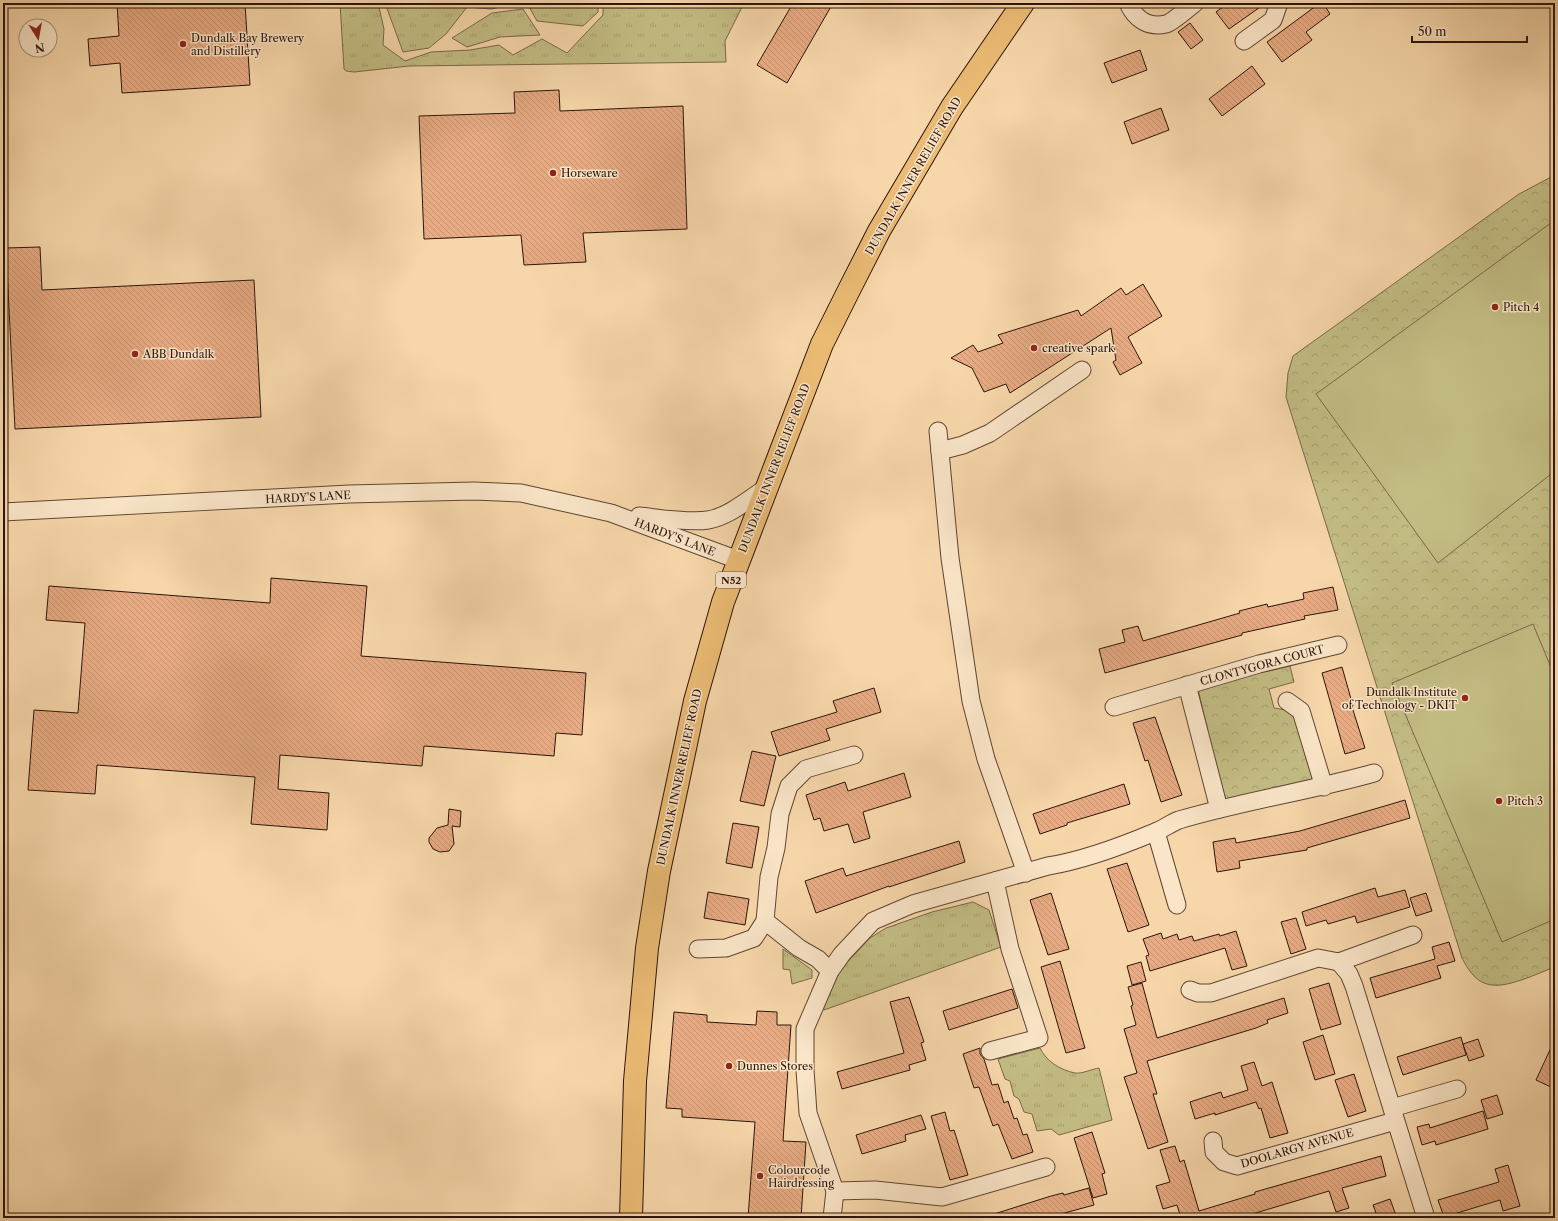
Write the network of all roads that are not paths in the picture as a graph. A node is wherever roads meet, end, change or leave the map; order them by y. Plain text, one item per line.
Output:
1 (1023, 3) edge
2 (1128, 3) edge
3 (1195, 3) edge
4 (1279, 3) edge
5 (1244, 41) dead end
6 (1082, 370) dead end
7 (938, 430) dead end
8 (940, 451) junction
9 (766, 488) junction
10 (3, 512) edge
11 (611, 513) junction
12 (738, 560) junction
13 (1338, 645) dead end
14 (1187, 685) junction
15 (1287, 701) dead end
16 (1114, 707) dead end
17 (854, 755) dead end
18 (1374, 773) dead end
19 (1324, 787) junction
20 (1219, 809) junction
21 (1156, 832) junction
22 (1026, 873) junction
23 (996, 881) junction
24 (1177, 905) dead end
25 (765, 921) junction
26 (1413, 935) dead end
27 (698, 949) dead end
28 (1339, 962) junction
29 (830, 971) junction
30 (1190, 990) dead end
31 (990, 1051) dead end
32 (1457, 1088) dead end
33 (1393, 1114) junction
34 (1213, 1141) dead end
35 (1046, 1166) dead end
36 (835, 1191) junction
37 (631, 1218) edge
38 (832, 1218) edge
39 (1426, 1218) edge

1 - 9 main road, DUNDALK INNER RELIEF ROAD / N52
2 - 3 street
4 - 5 street
6 - 8 street
7 - 8 street
8 - 22 street
9 - 11 street, HARDY'S LANE
9 - 12 main road, DUNDALK INNER RELIEF ROAD / N52
10 - 11 street, HARDY'S LANE
11 - 12 street, HARDY'S LANE
12 - 37 main road, DUNDALK INNER RELIEF ROAD / N52
13 - 14 street, CLONTYGORA COURT
14 - 16 street, CLONTYGORA COURT
14 - 20 street, CLONTYGORA COURT
15 - 19 street
17 - 25 street
18 - 19 street
19 - 20 street
20 - 21 street
21 - 22 street
21 - 24 street
22 - 23 street
23 - 29 street
23 - 31 street
25 - 27 street
25 - 29 street
26 - 28 street
28 - 30 street
28 - 33 street
29 - 36 street
32 - 33 street, DOOLARGY AVENUE
33 - 34 street, DOOLARGY AVENUE
33 - 39 street
35 - 36 street
36 - 38 street

